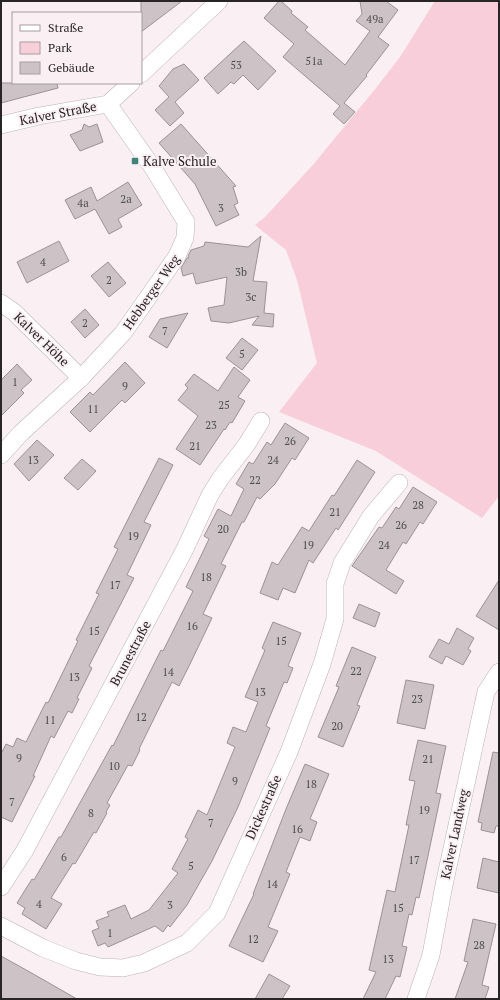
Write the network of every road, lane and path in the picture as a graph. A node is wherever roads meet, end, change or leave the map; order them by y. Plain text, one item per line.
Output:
1 (219, 1) edge
2 (142, 73) edge
3 (130, 84) edge
4 (108, 104) junction
5 (1, 125) edge
6 (1, 303) edge
7 (81, 378) junction
8 (262, 421) dead end
9 (1, 455) edge
10 (400, 483) dead end
11 (499, 672) edge
12 (1, 887) edge
13 (1, 926) edge
14 (416, 999) edge

1 - 2 street
3 - 4 street, Kalver Straße
4 - 5 street, Kalver Straße
4 - 7 street, Hebberger Weg
6 - 7 street, Kalver Höhe
7 - 9 street, Hebberger Weg
8 - 12 street, Brunestraße
10 - 13 street, Dickestraße
11 - 14 street, Kalver Landweg

